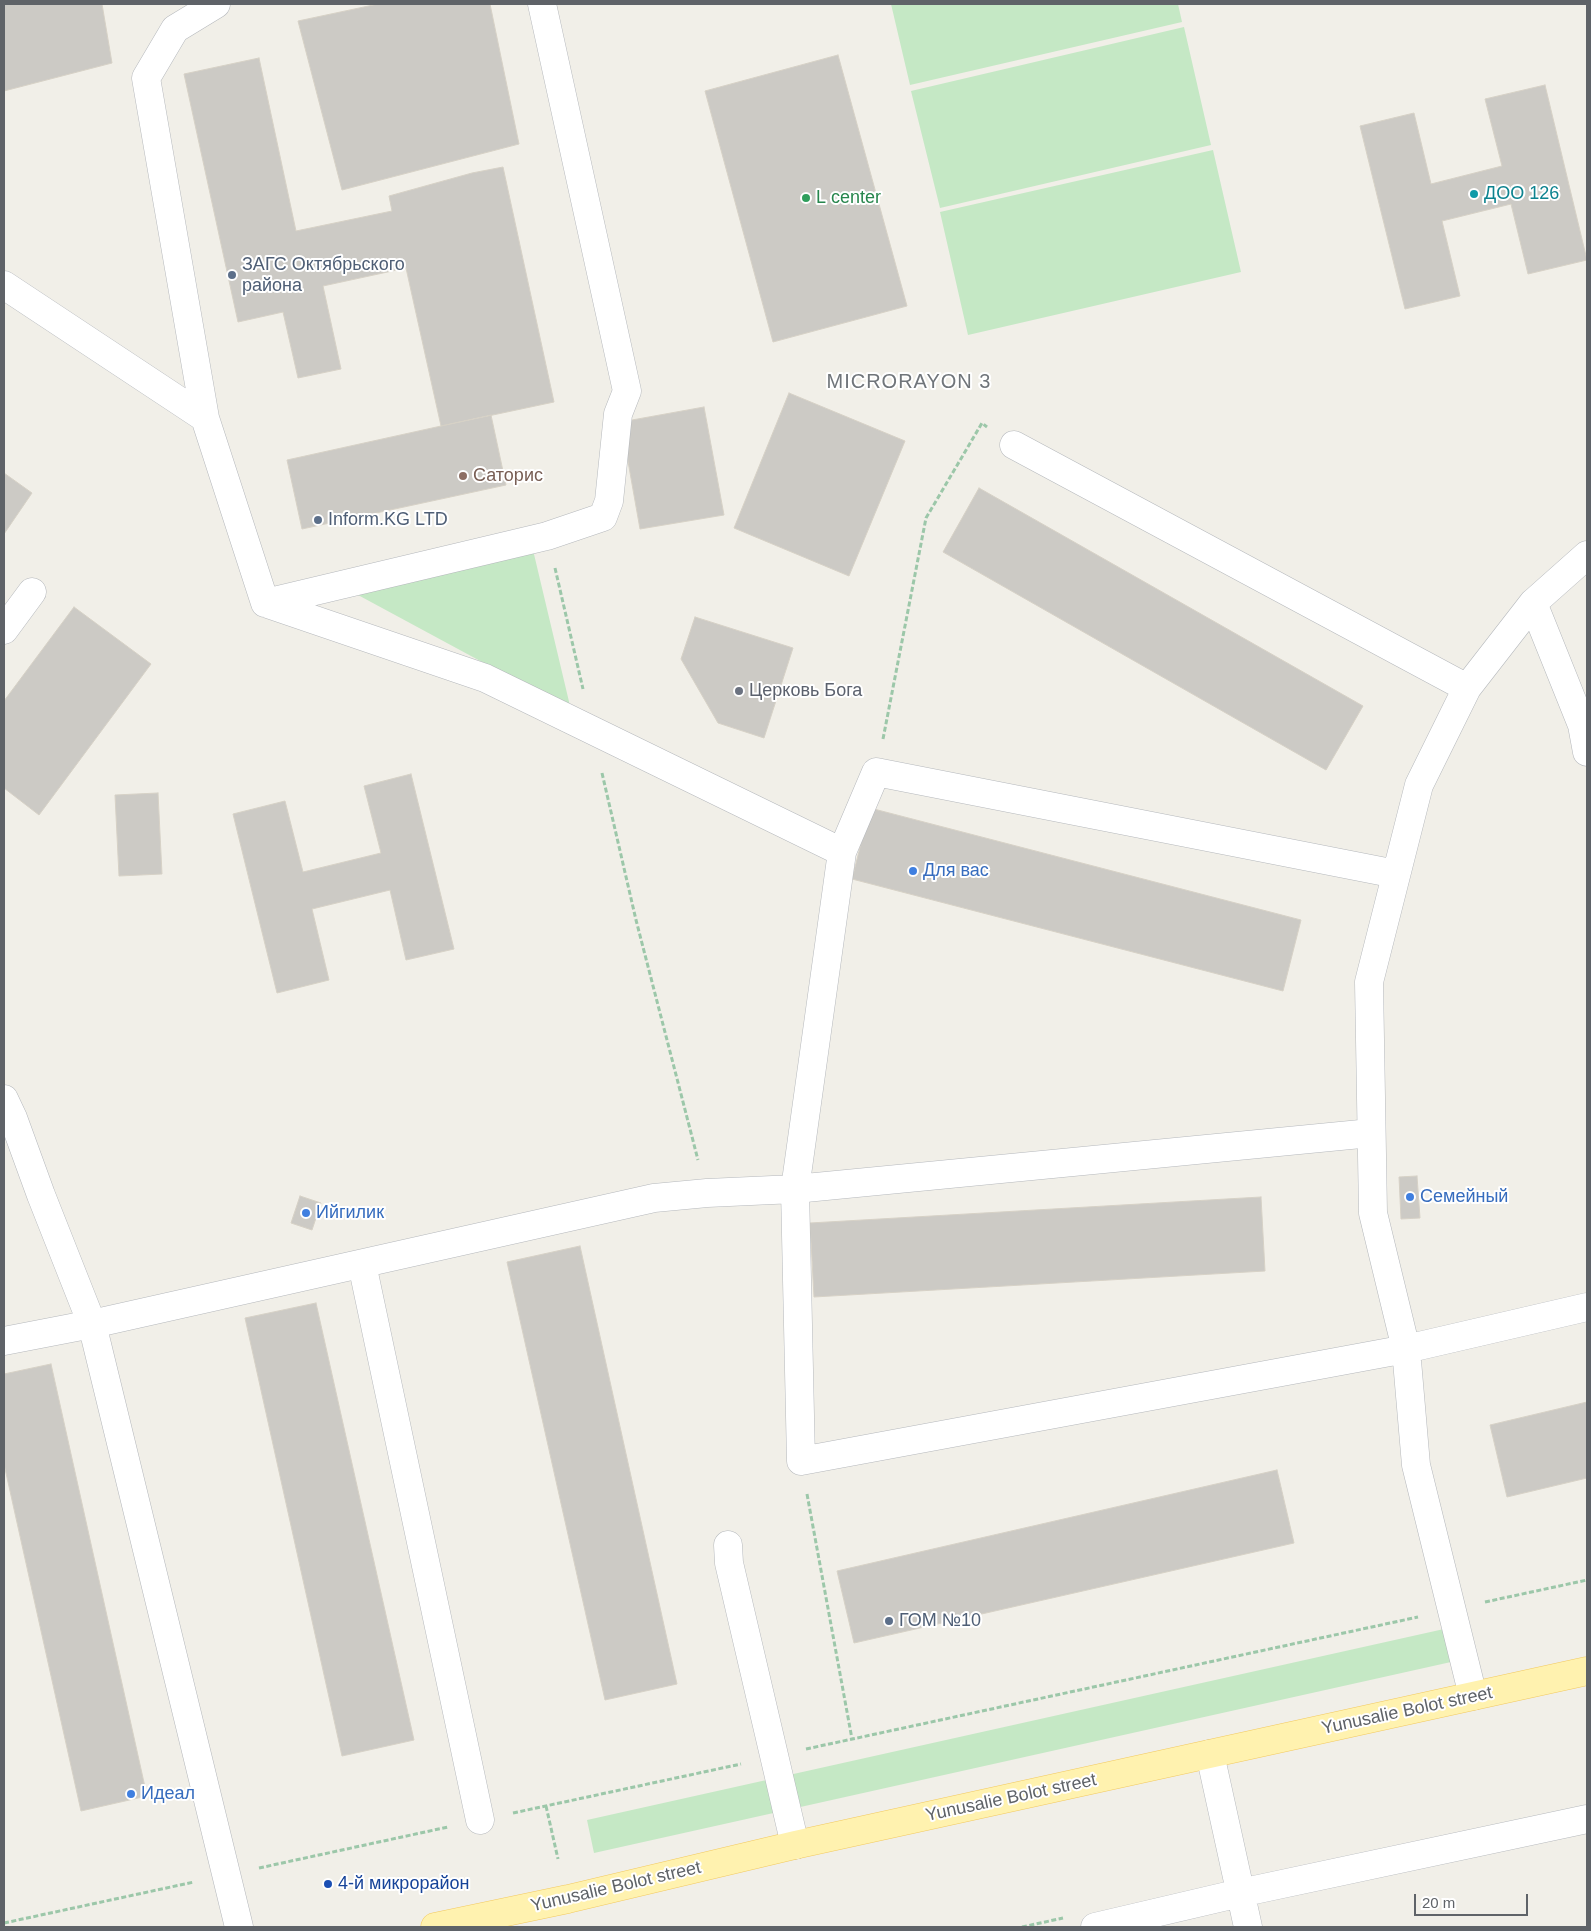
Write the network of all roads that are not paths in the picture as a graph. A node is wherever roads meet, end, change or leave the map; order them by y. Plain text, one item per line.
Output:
1 (216, 4) edge
2 (542, 4) edge
3 (4, 285) edge
4 (205, 418) junction
5 (1014, 445) road end
6 (1587, 556) edge
7 (32, 592) dead end
8 (265, 603) junction
9 (1533, 603) junction
10 (4, 630) edge
11 (1467, 688) junction
12 (1584, 725) edge
13 (1587, 752) edge
14 (842, 852) junction
15 (1396, 874) junction
16 (4, 1099) edge
17 (1371, 1132) junction
18 (795, 1189) junction
19 (362, 1264) junction
20 (1587, 1307) edge
21 (92, 1324) junction
22 (4, 1341) edge
23 (1406, 1349) junction
24 (728, 1545) dead end
25 (1587, 1671) edge
26 (1473, 1696) junction
27 (1210, 1754) junction
28 (1587, 1819) edge
29 (480, 1820) dead end
30 (795, 1845) junction
31 (1240, 1893) junction
32 (239, 1927) edge
33 (435, 1927) edge
34 (1095, 1927) edge
35 (1248, 1927) edge

1 - 4 lane
2 - 8 lane
3 - 4 lane
4 - 8 lane
5 - 11 lane
6 - 9 lane
7 - 10 lane
8 - 14 lane
9 - 11 lane
9 - 12 lane
11 - 15 lane
12 - 13 lane
14 - 15 lane
14 - 18 lane
15 - 17 lane
16 - 21 lane
17 - 18 lane
17 - 23 lane
18 - 19 lane
18 - 23 lane
19 - 21 lane
19 - 29 lane
20 - 23 lane
21 - 22 lane
21 - 32 lane
23 - 26 lane
24 - 30 lane
25 - 26 main road, Yunusalie Bolot street
26 - 27 main road, Yunusalie Bolot street
27 - 30 main road, Yunusalie Bolot street
27 - 31 lane
28 - 31 lane
30 - 33 main road, Yunusalie Bolot street
31 - 34 lane
31 - 35 lane

